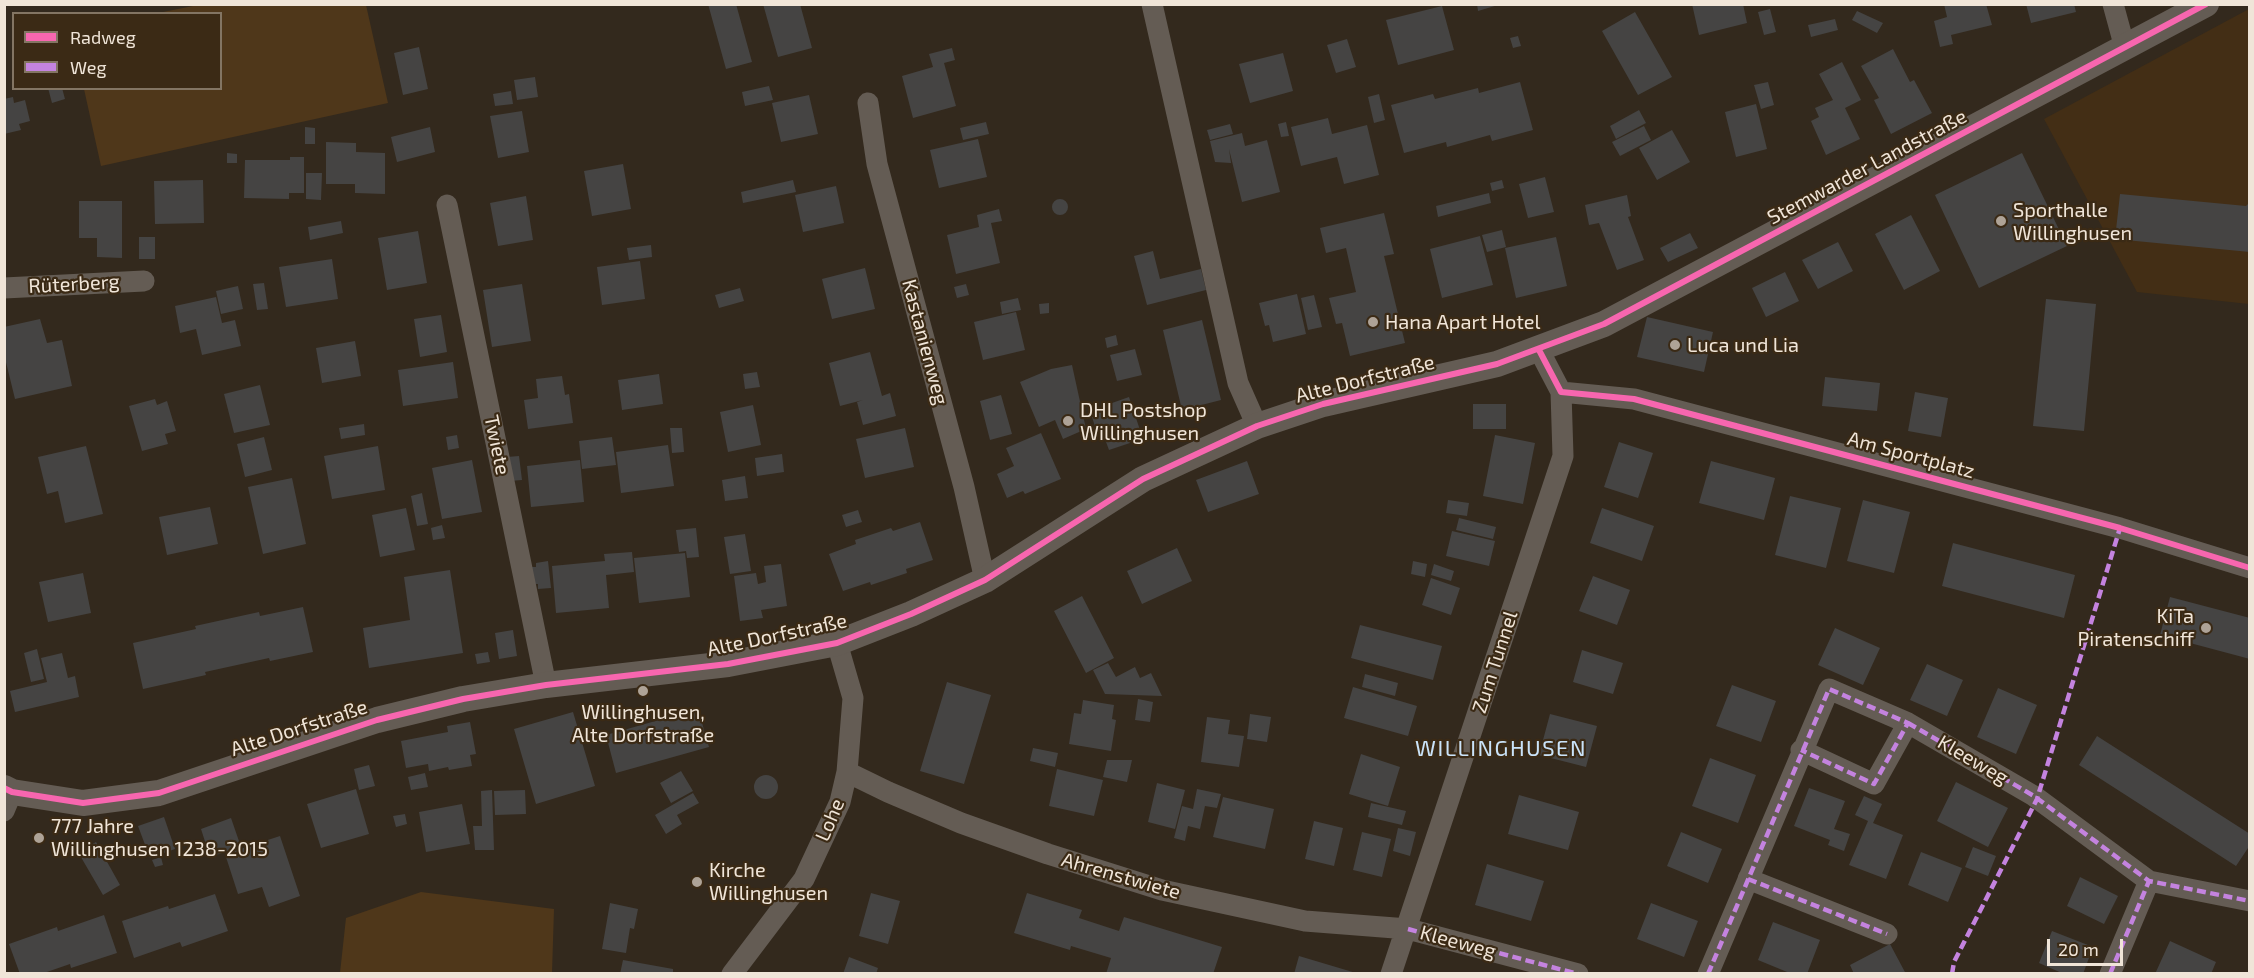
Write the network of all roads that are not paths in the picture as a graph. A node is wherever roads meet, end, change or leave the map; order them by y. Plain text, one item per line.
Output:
1 (1152, 4) edge
2 (2113, 4) edge
3 (2206, 4) edge
4 (2125, 48) junction
5 (868, 103) dead end
6 (447, 205) dead end
7 (144, 281) dead end
8 (4, 288) edge
9 (1539, 350) junction
10 (1561, 392) junction
11 (1257, 426) junction
12 (2250, 567) edge
13 (985, 580) junction
14 (837, 643) junction
15 (546, 685) junction
16 (1908, 723) junction
17 (1801, 750) junction
18 (847, 772) junction
19 (7, 797) edge
20 (1748, 879) junction
21 (2149, 881) junction
22 (2250, 901) edge
23 (1408, 929) junction
24 (1887, 934) dead end
25 (732, 974) edge
26 (1391, 974) edge
27 (1578, 974) edge
28 (1708, 974) edge
29 (2110, 974) edge

1 - 11 street
2 - 4 street
3 - 4 street, Stemwarder Landstraße
4 - 9 street, Stemwarder Landstraße
5 - 13 street, Kastanienweg
6 - 15 street, Twiete
7 - 8 street, Rüterberg
9 - 10 street, Zum Tunnel
9 - 11 street, Alte Dorfstraße
10 - 12 street, Am Sportplatz
10 - 23 street, Zum Tunnel
11 - 13 street, Alte Dorfstraße
13 - 14 street, Alte Dorfstraße
14 - 15 street, Alte Dorfstraße
14 - 18 street, Lohe
15 - 19 street, Alte Dorfstraße
16 - 17 street
16 - 17 street, Kleeweg
16 - 21 street, Kleeweg
17 - 20 street, Kleeweg
18 - 23 street, Ahrenstwiete
18 - 25 street, Lohe
20 - 24 street
20 - 28 street, Kleeweg
21 - 22 street
21 - 29 street
23 - 26 street, Zum Tunnel
23 - 27 street, Kleeweg

